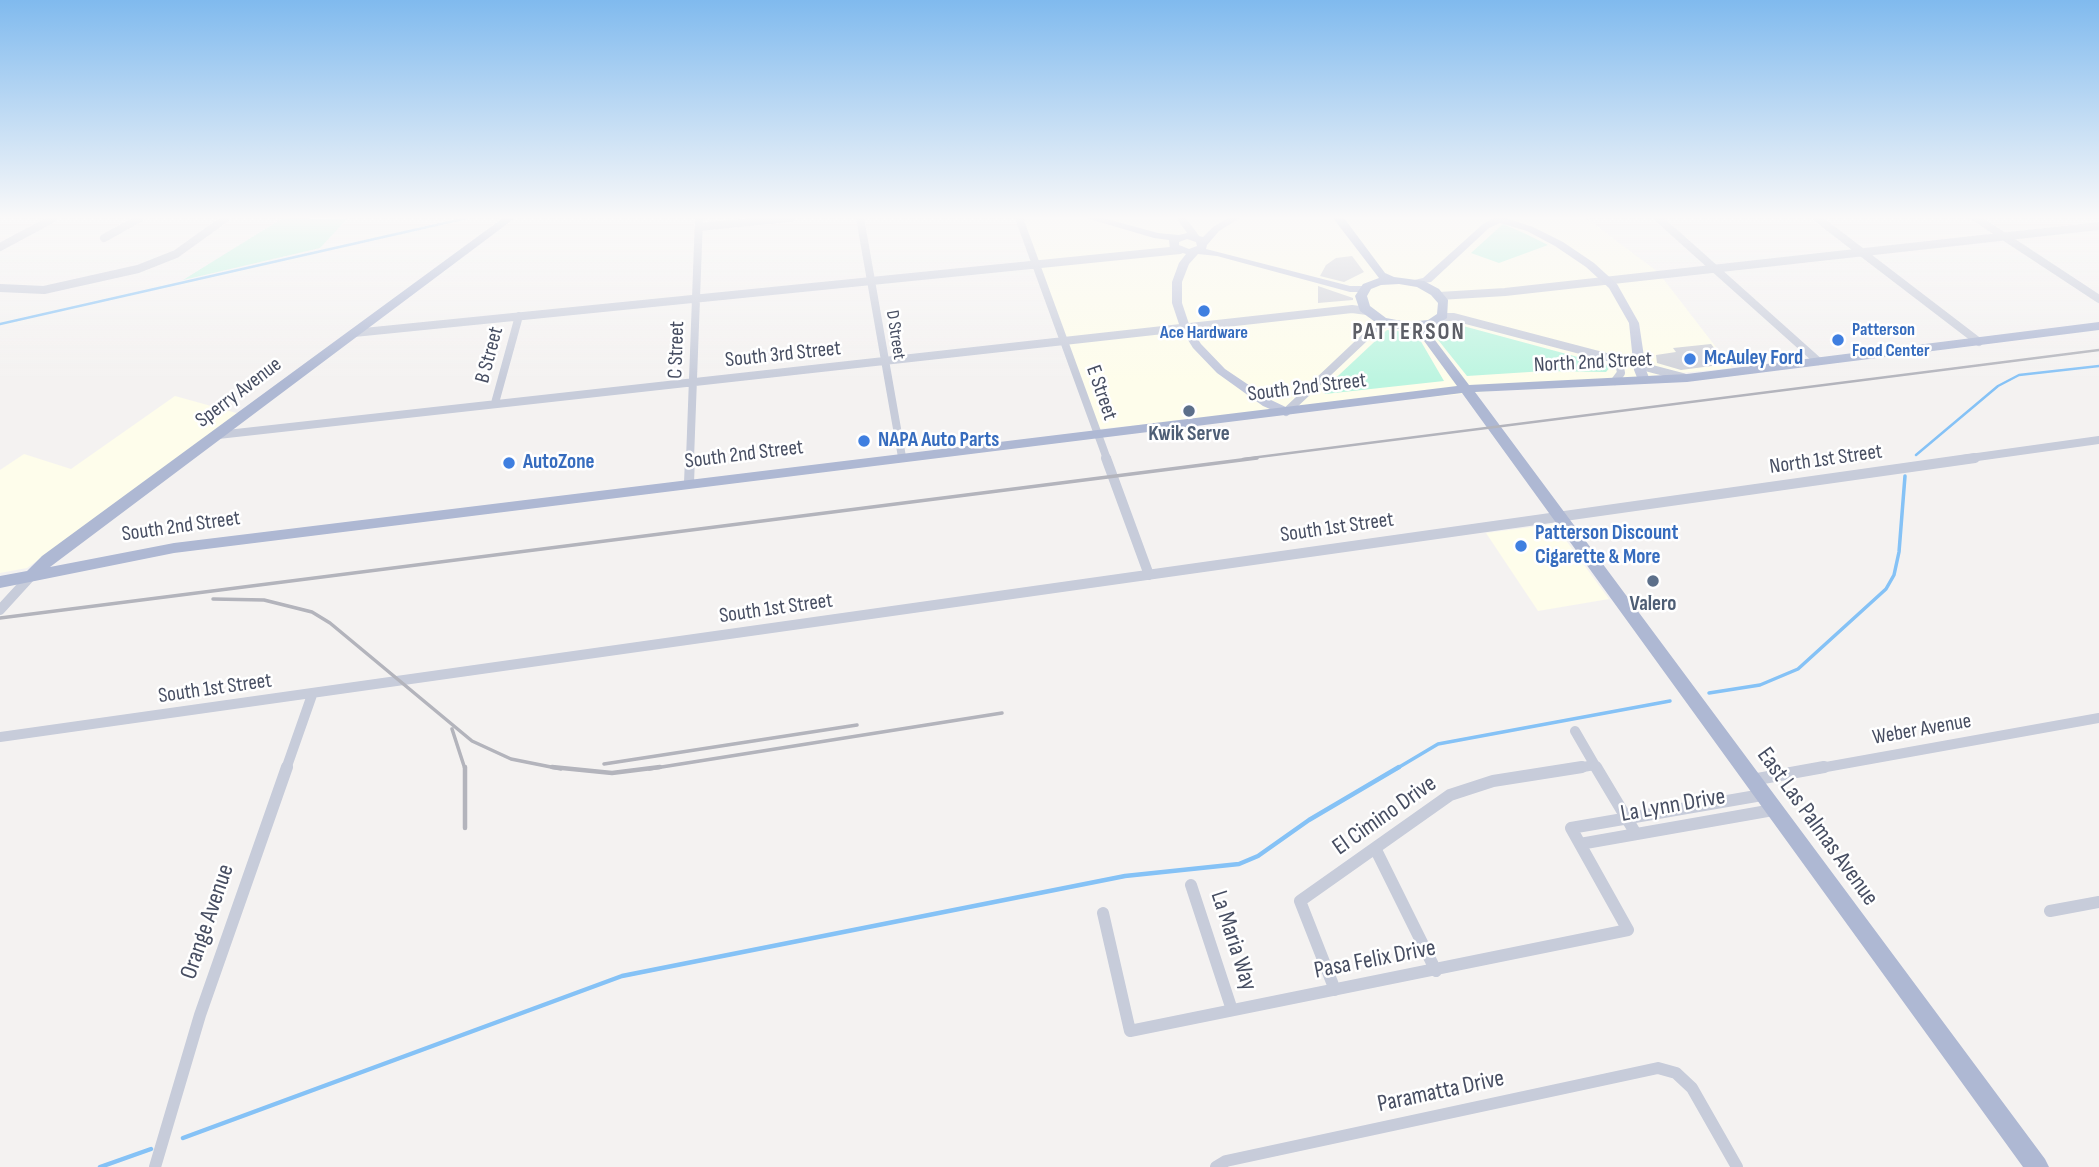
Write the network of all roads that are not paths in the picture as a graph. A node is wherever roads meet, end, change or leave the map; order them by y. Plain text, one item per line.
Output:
1 (123, 272) edge
2 (437, 272) edge
3 (698, 272) edge
4 (869, 272) edge
5 (953, 272) edge
6 (1039, 272) edge
7 (1180, 272) edge
8 (1271, 272) edge
9 (1378, 272) edge
10 (1435, 272) edge
11 (1597, 272) edge
12 (1674, 272) edge
13 (1718, 272) edge
14 (1888, 272) edge
15 (2059, 272) edge
16 (1383, 279) junction
17 (1607, 280) junction
18 (870, 281) junction
19 (1422, 283) junction
20 (0, 288) edge
21 (697, 298) junction
22 (2099, 299) edge
23 (1366, 307) junction
24 (1446, 307) junction
25 (519, 316) junction
26 (2099, 326) edge
27 (1185, 327) junction
28 (1419, 327) junction
29 (355, 333) junction
30 (1065, 341) junction
31 (1979, 342) junction
32 (1619, 361) junction
33 (1818, 361) junction
34 (884, 362) junction
35 (1639, 366) junction
36 (1686, 378) junction
37 (1644, 380) junction
38 (1615, 381) junction
39 (694, 383) junction
40 (1464, 389) junction
41 (495, 403) junction
42 (1286, 412) junction
43 (1096, 433) junction
44 (218, 435) junction
45 (2099, 440) edge
46 (902, 457) junction
47 (689, 483) junction
48 (1557, 516) junction
49 (78, 538) junction
50 (145, 552) junction
51 (1149, 575) junction
52 (31, 576) junction
53 (0, 582) edge
54 (0, 610) edge
55 (312, 695) junction
56 (2096, 722) edge
57 (1574, 731) dead end
58 (0, 737) edge
59 (1595, 765) junction
60 (1762, 795) junction
61 (1626, 818) junction
62 (1636, 834) junction
63 (1580, 844) junction
64 (1375, 848) junction
65 (1191, 885) dead end
66 (2099, 902) edge
67 (2050, 911) dead end
68 (1103, 913) dead end
69 (1436, 971) junction
70 (1335, 990) junction
71 (1232, 1010) junction
72 (155, 1167) edge
73 (1216, 1167) edge
74 (1737, 1167) edge
75 (2037, 1167) edge

1 - 20 street
2 - 29 main road, Sperry Avenue
3 - 21 street, C Street
4 - 18 street, D Street
5 - 18 street
6 - 30 street, E Street
7 - 27 street
8 - 23 street
9 - 16 main road
10 - 19 street
11 - 17 street
12 - 17 street
13 - 33 street
14 - 31 street
15 - 22 street
16 - 19 main road
16 - 23 main road
17 - 24 street
17 - 35 street
18 - 21 street
18 - 34 street, D Street
19 - 24 main road
21 - 25 street
21 - 39 street, C Street
23 - 27 street, South 3rd Street
23 - 28 main road
23 - 42 street
24 - 28 main road
24 - 32 street
25 - 29 street
25 - 41 street, B Street
26 - 31 main road, North 2nd Street
27 - 30 street, South 3rd Street
27 - 42 street
28 - 40 main road, East Las Palmas Avenue
29 - 44 main road, Sperry Avenue
30 - 34 street, South 3rd Street
30 - 43 street, E Street
31 - 33 main road, North 2nd Street
32 - 35 street
32 - 38 street
33 - 36 main road, North 2nd Street
34 - 39 street, South 3rd Street
34 - 46 street, D Street
35 - 36 street
35 - 37 street
36 - 37 main road, North 2nd Street
37 - 38 main road, North 2nd Street
38 - 40 main road, North 2nd Street
39 - 41 street, South 3rd Street
39 - 47 street, C Street
40 - 42 main road, South 2nd Street
40 - 48 main road, East Las Palmas Avenue
41 - 44 street, South 3rd Street
42 - 43 main road, South 2nd Street
43 - 46 main road, South 2nd Street
43 - 51 street, E Street
44 - 49 main road, Sperry Avenue
45 - 48 street, North 1st Street
46 - 47 main road, South 2nd Street
47 - 50 main road, South 2nd Street
48 - 51 street, South 1st Street
48 - 60 main road, East Las Palmas Avenue
49 - 50 main road
49 - 52 main road, Sperry Avenue
50 - 52 main road, South 2nd Street
51 - 55 street, South 1st Street
52 - 53 main road, South 2nd Street
52 - 54 street, Sperry Avenue
55 - 58 street, South 1st Street
55 - 72 street, Orange Avenue
56 - 60 street, Weber Avenue
57 - 59 street
59 - 61 street
59 - 64 street, El Cimino Drive
60 - 61 street, La Lynn Drive
60 - 62 street, La Lynn Drive
60 - 75 main road, East Las Palmas Avenue
61 - 62 street
61 - 63 street, La Lynn Drive
62 - 63 street, La Lynn Drive
63 - 69 street, Pasa Felix Drive
64 - 69 street
64 - 70 street, El Cimino Drive
65 - 71 street, La Maria Way
66 - 67 street
68 - 71 street, Pasa Felix Drive
69 - 70 street, Pasa Felix Drive
70 - 71 street, Pasa Felix Drive
73 - 74 street, Paramatta Drive

